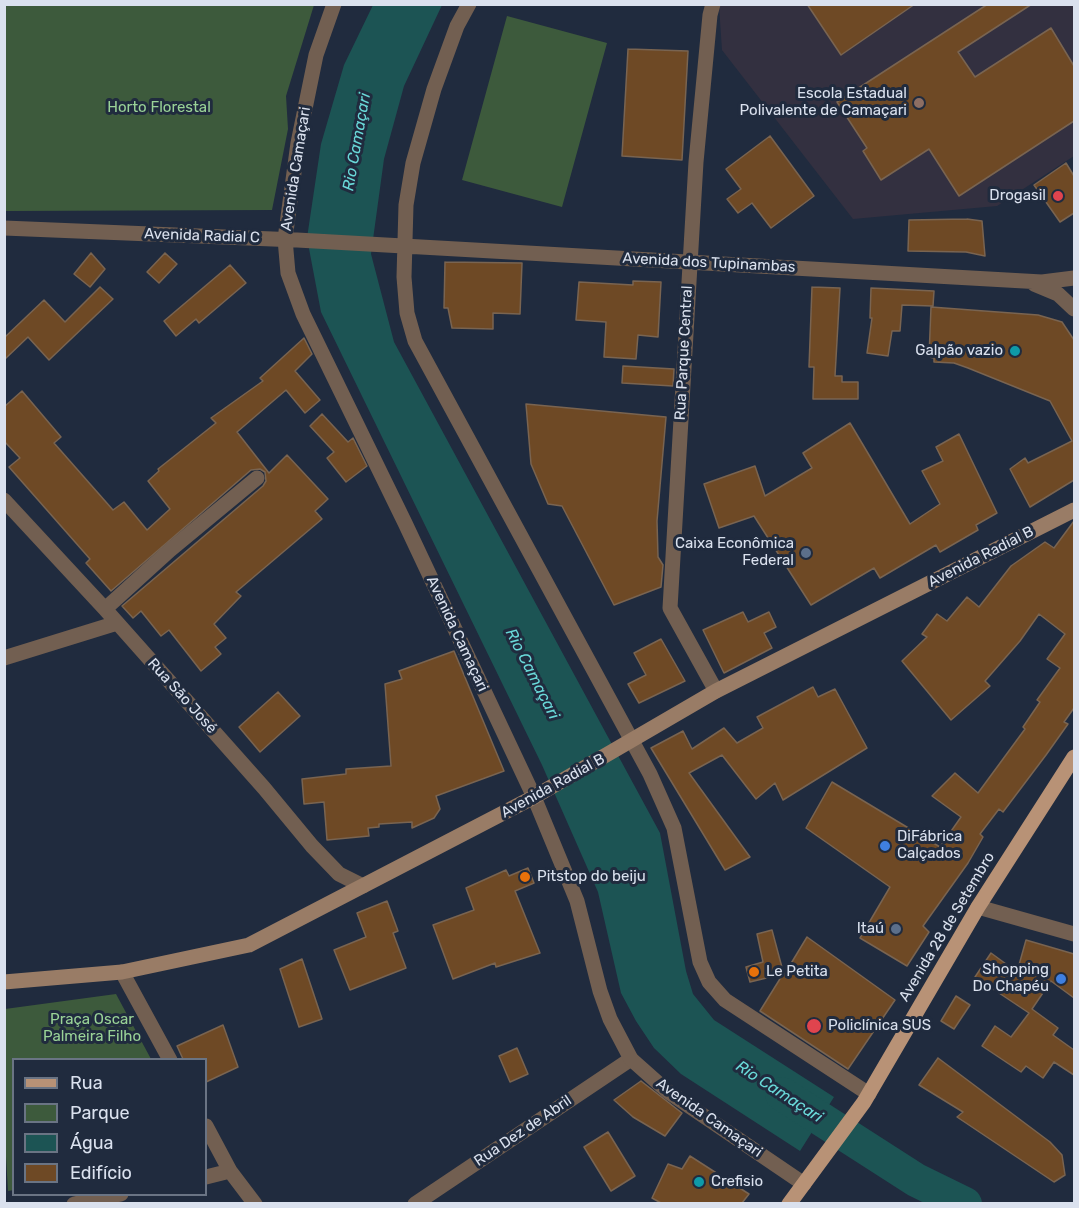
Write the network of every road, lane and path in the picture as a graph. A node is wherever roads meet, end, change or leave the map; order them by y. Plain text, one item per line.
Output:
1 (334, 4) edge
2 (468, 4) edge
3 (713, 4) edge
4 (4, 228) edge
5 (285, 239) junction
6 (401, 246) junction
7 (689, 262) junction
8 (1074, 278) edge
9 (1020, 279) junction
10 (1074, 309) edge
11 (256, 478) dead end
12 (4, 500) edge
13 (1074, 510) edge
14 (105, 609) junction
15 (117, 623) junction
16 (4, 658) edge
17 (716, 691) junction
18 (626, 745) junction
19 (1074, 758) edge
20 (539, 794) junction
21 (363, 886) junction
22 (978, 907) junction
23 (1074, 934) edge
24 (122, 972) junction
25 (4, 982) edge
26 (169, 1058) edge
27 (631, 1059) junction
28 (869, 1094) junction
29 (207, 1128) edge
30 (230, 1171) junction
31 (207, 1176) edge
32 (804, 1184) junction
33 (111, 1196) edge
34 (74, 1203) edge
35 (255, 1203) edge
36 (415, 1203) edge
37 (789, 1203) edge

1 - 5 street, Avenida Camaçari
2 - 6 street
3 - 7 street, Rua Parque Central
4 - 5 street, Avenida Radial C
5 - 6 street, Avenida Radial C
5 - 20 street, Avenida Camaçari
6 - 7 street, Avenida dos Tupinambas
6 - 18 street
7 - 9 street, Avenida dos Tupinambas
7 - 17 street, Rua Parque Central
8 - 9 street, Avenida dos Tupinambas
9 - 10 street, Avenida dos Tupinambas
11 - 14 street
12 - 14 street, Rua São José
13 - 17 main road, Avenida Radial B
14 - 15 street, Rua São José
15 - 16 street
15 - 21 street, Rua São José
17 - 18 main road, Avenida Radial B
18 - 20 main road, Avenida Radial B
18 - 28 street
19 - 22 main road, Avenida 28 de Setembro
20 - 21 main road, Avenida Radial B
20 - 27 street, Avenida Camaçari
21 - 24 main road, Avenida Radial B
22 - 23 street
22 - 28 main road, Avenida 28 de Setembro
24 - 25 main road, Avenida Radial B
24 - 26 street
27 - 32 street, Avenida Camaçari
27 - 36 street, Rua Dez de Abril
28 - 32 main road, Avenida 28 de Setembro
29 - 30 street
30 - 31 street
30 - 35 street
32 - 37 main road, Avenida 28 de Setembro
33 - 34 street

